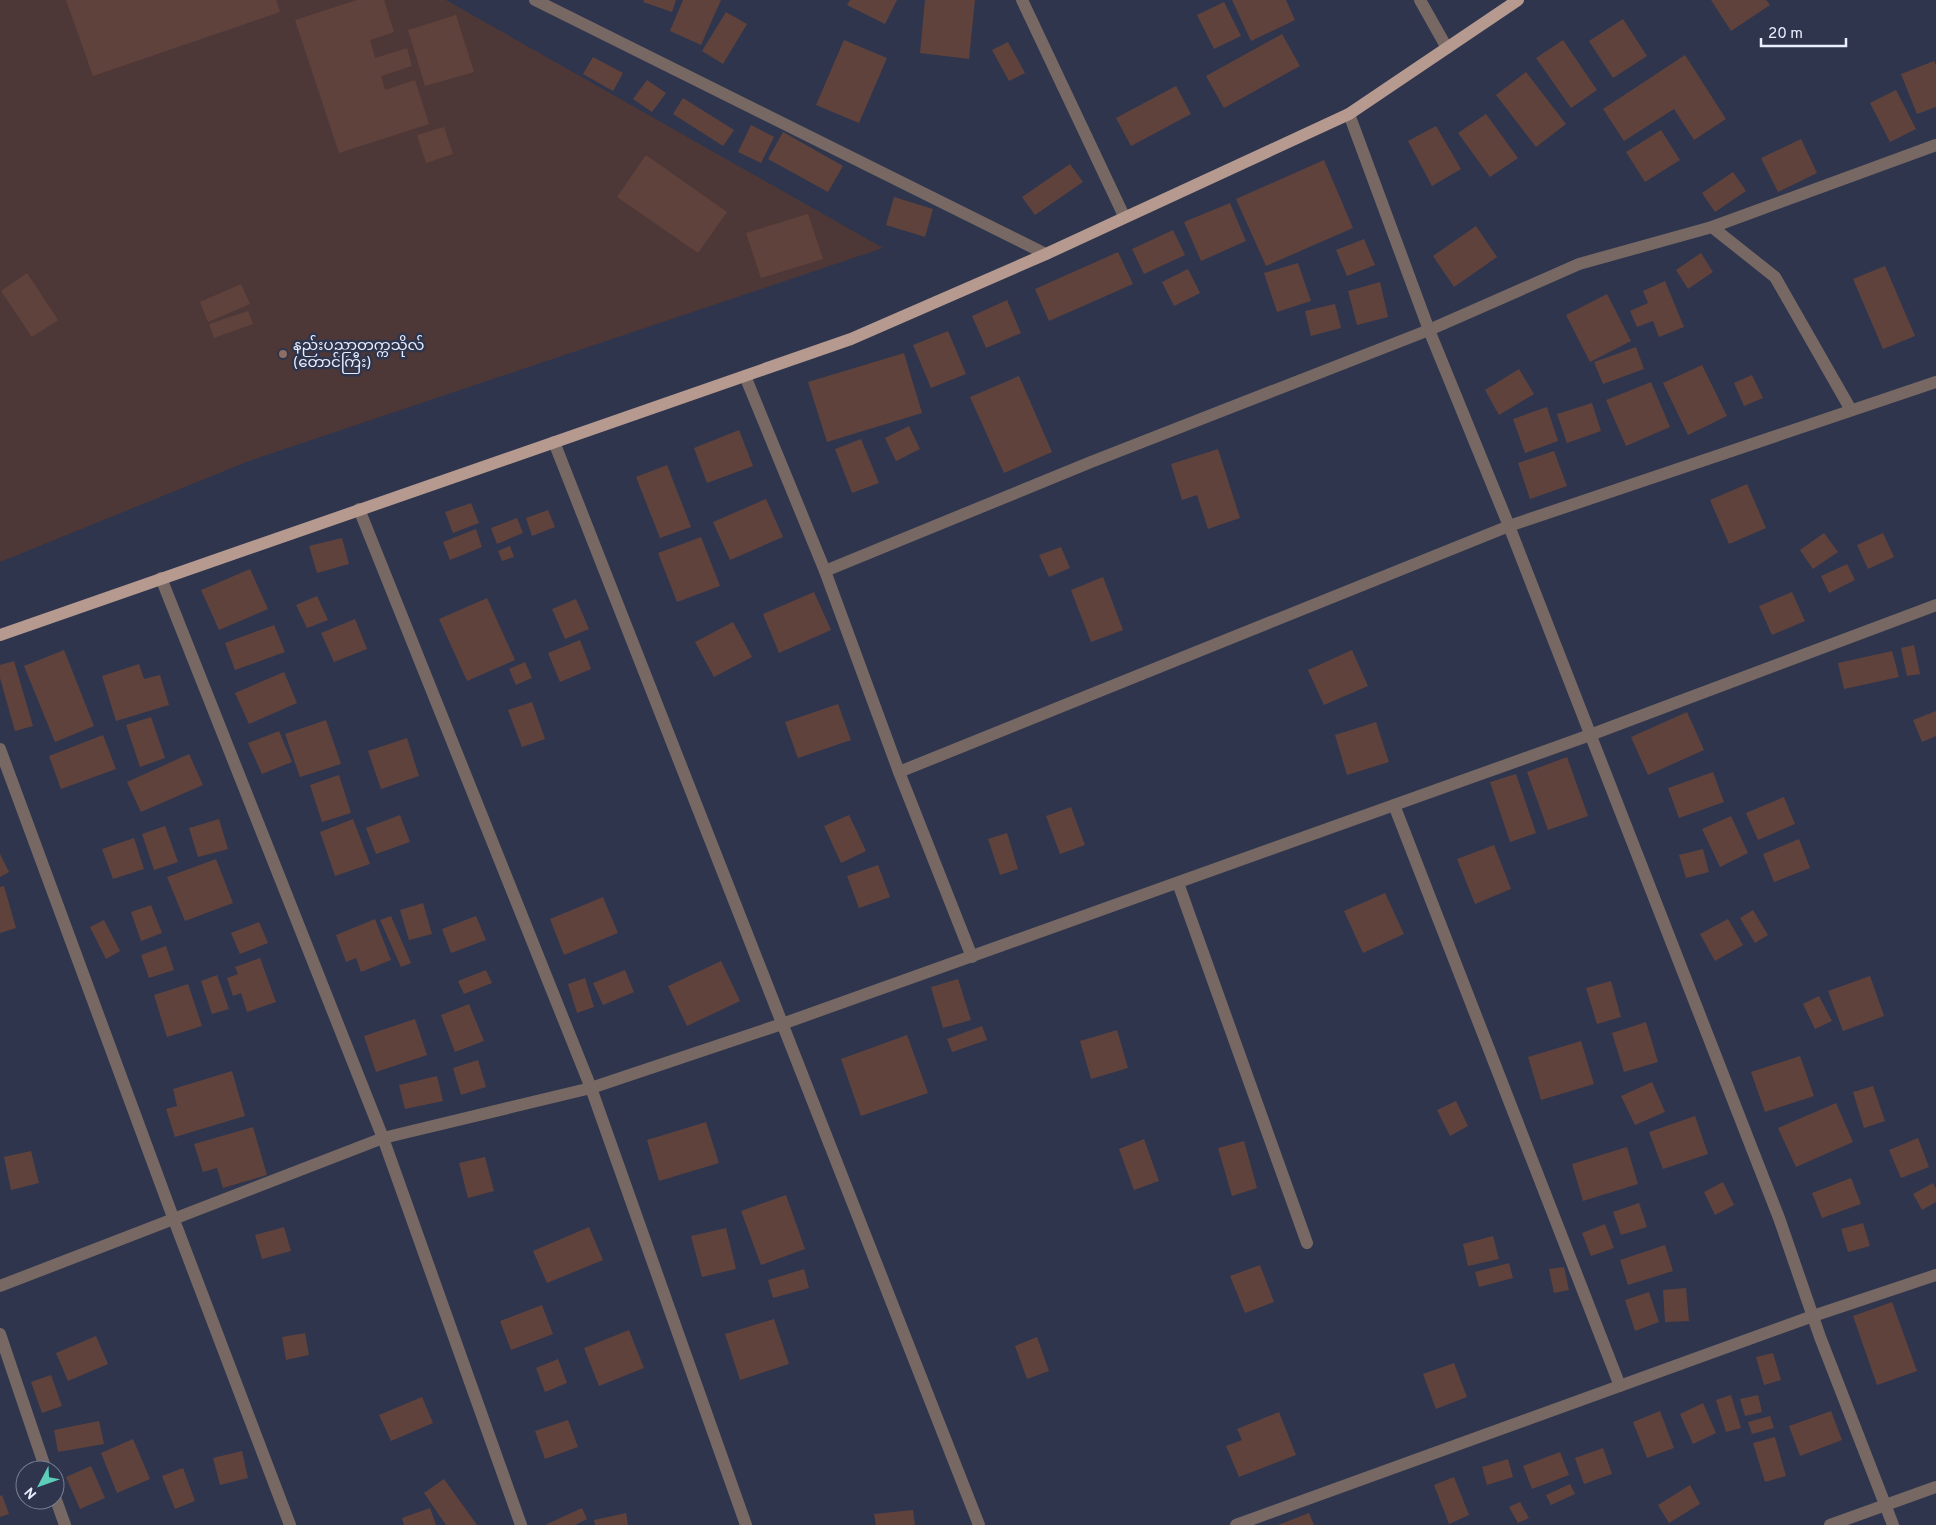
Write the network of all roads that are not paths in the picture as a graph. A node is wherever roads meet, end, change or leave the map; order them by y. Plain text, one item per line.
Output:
1 (535, 0) edge
2 (1022, 0) edge
3 (1420, 0) edge
4 (1518, 0) edge
5 (1447, 48) junction
6 (1349, 114) junction
7 (1936, 145) edge
8 (1124, 216) junction
9 (1712, 227) junction
10 (1046, 254) junction
11 (1429, 330) junction
12 (745, 376) junction
13 (1936, 382) edge
14 (1851, 410) junction
15 (554, 442) junction
16 (360, 509) junction
17 (1509, 526) junction
18 (824, 571) junction
19 (161, 578) junction
20 (1936, 605) edge
21 (0, 635) edge
22 (1590, 734) junction
23 (0, 749) edge
24 (899, 772) junction
25 (1394, 805) junction
26 (1178, 883) junction
27 (972, 957) junction
28 (782, 1024) junction
29 (591, 1088) junction
30 (383, 1138) junction
31 (174, 1220) junction
32 (1307, 1243) dead end
33 (1936, 1275) edge
34 (0, 1286) edge
35 (1813, 1316) junction
36 (0, 1334) edge
37 (1620, 1386) junction
38 (43, 1460) edge
39 (1936, 1488) edge
40 (1886, 1505) junction
41 (60, 1510) edge
42 (65, 1525) edge
43 (290, 1525) edge
44 (521, 1525) edge
45 (746, 1525) edge
46 (979, 1525) edge
47 (1236, 1525) edge
48 (1830, 1525) edge
49 (1893, 1525) edge

1 - 10 street
2 - 8 street
3 - 5 street
4 - 5 main road
5 - 6 main road
6 - 8 main road
6 - 11 street
7 - 9 street
8 - 10 main road
9 - 11 street
9 - 14 street
10 - 12 main road
11 - 17 street
11 - 18 street
12 - 15 main road
12 - 18 street
13 - 14 street
14 - 17 street
15 - 16 main road
15 - 28 street
16 - 19 main road
16 - 29 street
17 - 22 street
17 - 24 street
18 - 24 street
19 - 21 main road
19 - 30 street
20 - 22 street
22 - 25 street
22 - 35 street
23 - 31 street
24 - 27 street
25 - 26 street
25 - 37 street
26 - 27 street
26 - 32 street
27 - 28 street
28 - 29 street
28 - 46 street
29 - 30 street
29 - 45 street
30 - 31 street
30 - 44 street
31 - 34 street
31 - 43 street
33 - 35 street
35 - 37 street
35 - 40 street
36 - 38 street
37 - 47 street
39 - 40 street
40 - 48 street
40 - 49 street
41 - 42 street

